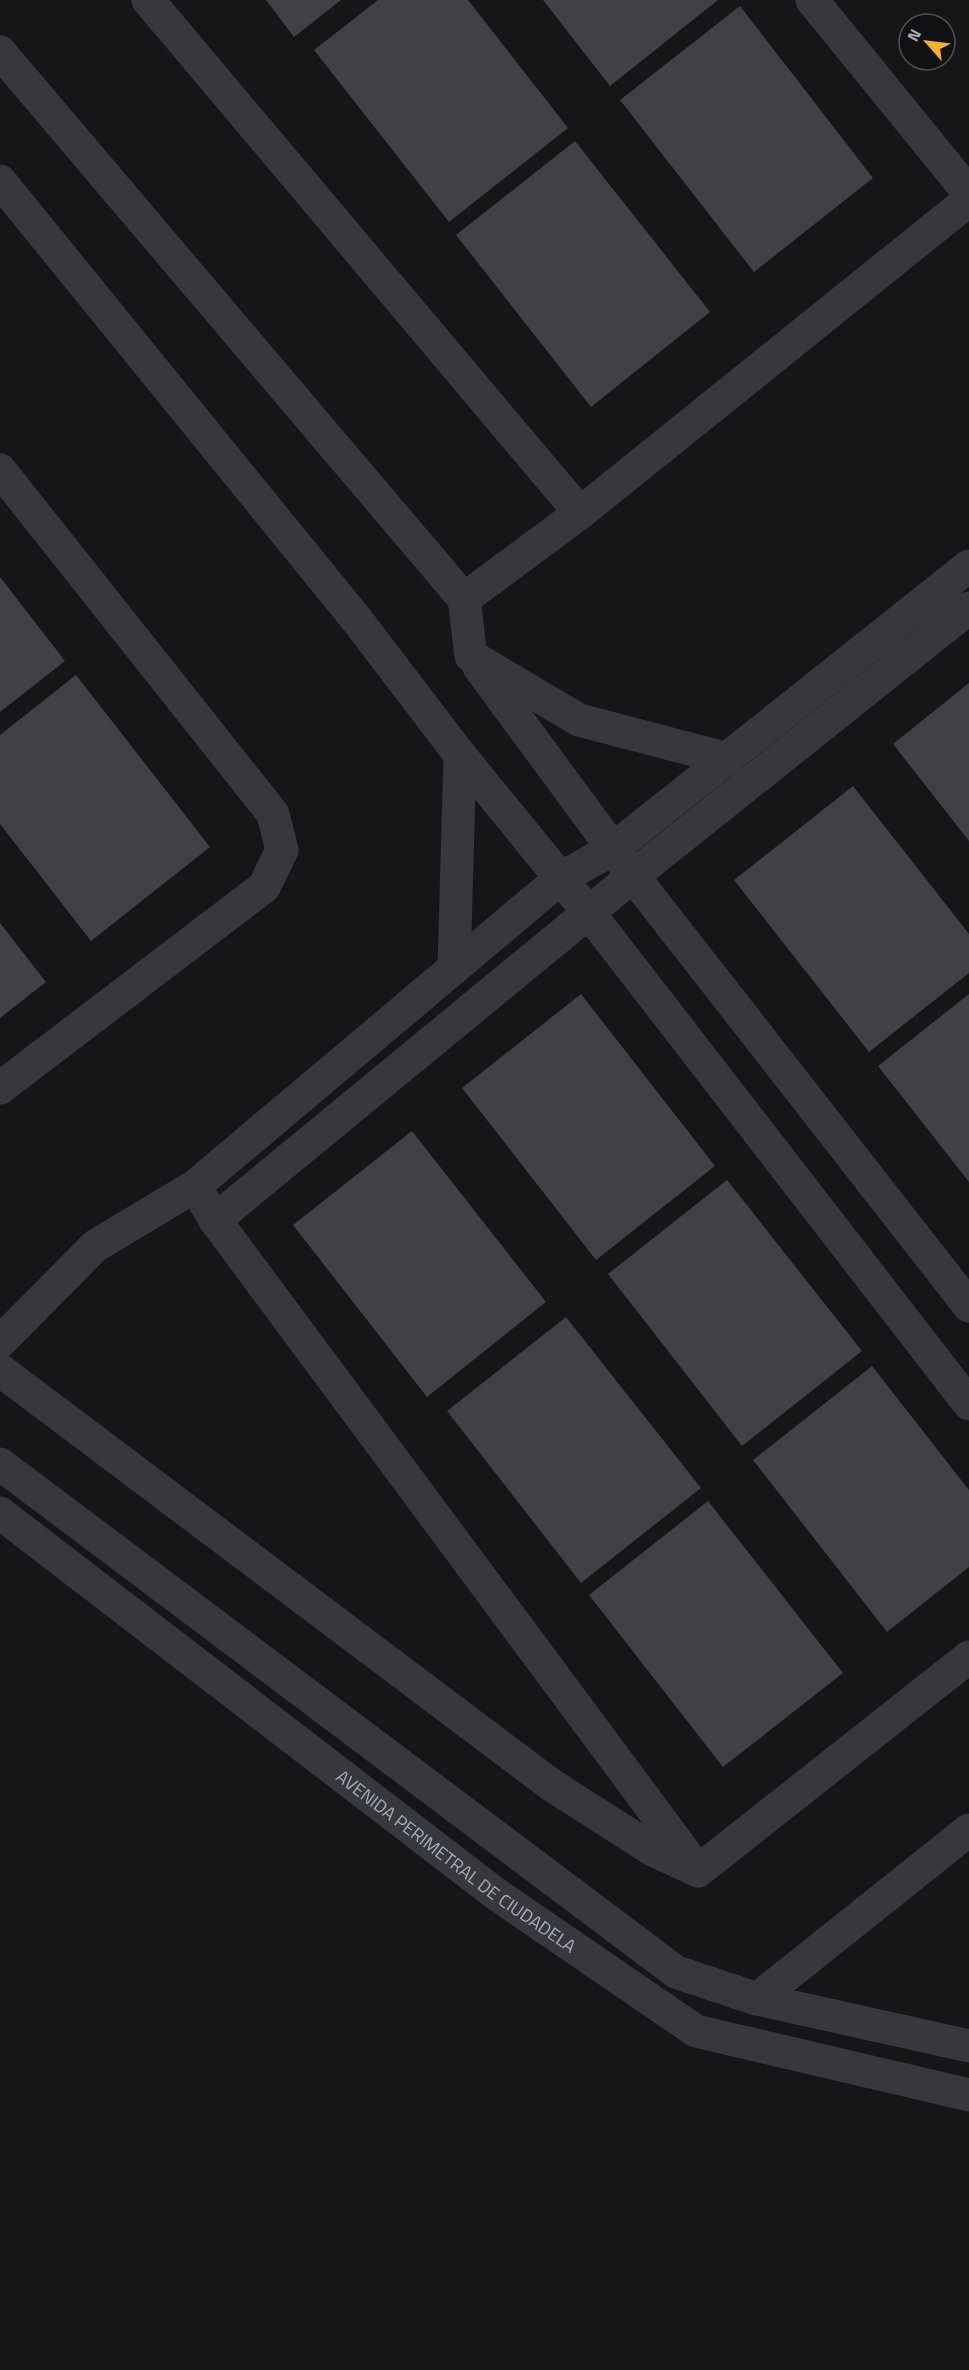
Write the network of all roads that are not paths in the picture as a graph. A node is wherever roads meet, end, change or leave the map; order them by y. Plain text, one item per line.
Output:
1 (148, 0) edge
2 (812, 0) edge
3 (0, 52) edge
4 (0, 181) edge
5 (969, 193) edge
6 (969, 200) edge
7 (0, 470) edge
8 (580, 513) junction
9 (969, 566) edge
10 (464, 599) junction
11 (969, 608) edge
12 (471, 656) junction
13 (460, 755) junction
14 (728, 759) junction
15 (613, 849) junction
16 (633, 876) junction
17 (561, 878) junction
18 (589, 913) junction
19 (454, 968) junction
20 (0, 1088) edge
21 (195, 1186) junction
22 (215, 1220) junction
23 (969, 1306) edge
24 (0, 1342) edge
25 (0, 1370) edge
26 (969, 1404) edge
27 (0, 1464) edge
28 (0, 1513) edge
29 (969, 1657) edge
30 (969, 1830) edge
31 (698, 1870) junction
32 (757, 1999) junction
33 (969, 2046) edge
34 (969, 2095) edge

1 - 8 street
2 - 5 street
3 - 10 street
4 - 13 street
6 - 8 street
7 - 20 street
8 - 10 street
9 - 14 street
10 - 12 street
11 - 16 street
12 - 14 street
12 - 15 street
13 - 17 street
13 - 19 street
14 - 15 street
15 - 16 street
15 - 17 street
16 - 18 street
16 - 23 street
17 - 18 street
17 - 19 street
18 - 22 street
18 - 26 street
19 - 21 street
21 - 22 street
21 - 24 street
22 - 31 street
25 - 31 street
27 - 32 street
28 - 34 street, AVENIDA PERIMETRAL DE CIUDADELA
29 - 31 street
30 - 32 street
32 - 33 street

